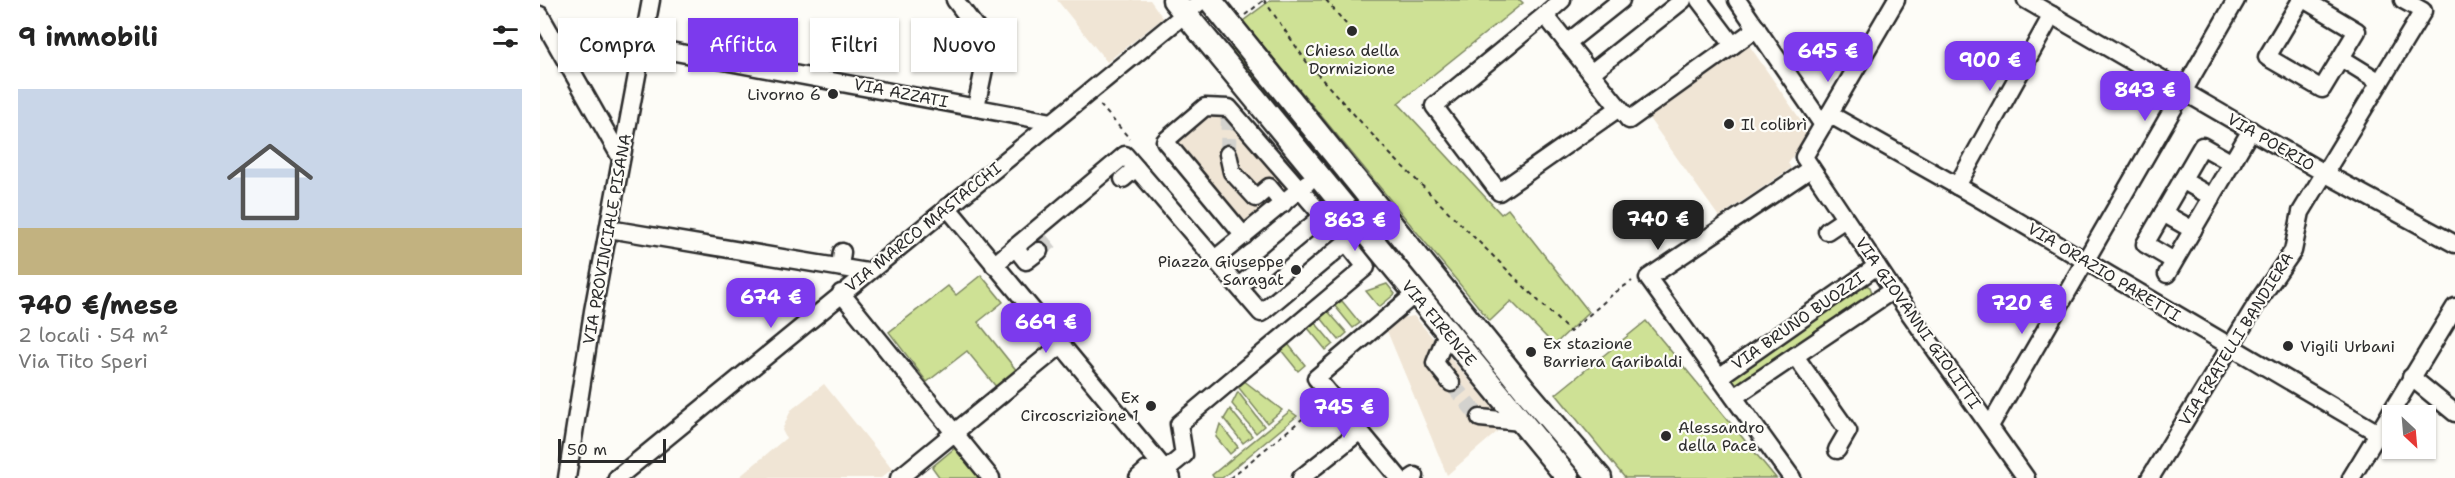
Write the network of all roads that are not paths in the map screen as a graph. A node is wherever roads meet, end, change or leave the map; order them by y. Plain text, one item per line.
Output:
1 (651, 0) edge
2 (955, 0) edge
3 (1210, 0) edge
4 (1562, 0) edge
5 (1621, 0) edge
6 (1683, 0) edge
7 (1699, 0) edge
8 (1737, 0) edge
9 (1896, 0) edge
10 (2025, 0) edge
11 (2236, 0) edge
12 (2301, 0) edge
13 (2305, 0) edge
14 (2403, 0) edge
15 (1187, 5) edge
16 (540, 15) edge
17 (1545, 15) junction
18 (2052, 15) junction
19 (648, 18) edge
20 (1757, 28) junction
21 (1567, 44) junction
22 (1733, 45) junction
23 (676, 53) edge
24 (2340, 58) junction
25 (638, 72) edge
26 (1591, 73) junction
27 (1239, 80) junction
28 (2380, 82) junction
29 (2183, 91) junction
30 (976, 107) junction
31 (1229, 108) junction
32 (1619, 108) junction
33 (1826, 120) junction
34 (1052, 122) junction
35 (2251, 130) junction
36 (1228, 154) tunnel mouth
37 (621, 158) junction
38 (2232, 164) junction
39 (1810, 169) junction
40 (1286, 173) junction
41 (2326, 174) junction
42 (2182, 180) junction
43 (1309, 182) junction
44 (1957, 186) junction
45 (1269, 187) junction
46 (2212, 197) junction
47 (1283, 204) junction
48 (947, 207) junction
49 (2163, 213) junction
50 (1845, 219) junction
51 (609, 229) junction
52 (2193, 230) junction
53 (1827, 231) dead end
54 (1354, 235) junction
55 (1244, 236) junction
56 (2455, 244) edge
57 (1015, 247) junction
58 (1039, 251) tunnel mouth
59 (1215, 259) junction
60 (2084, 261) junction
61 (994, 265) junction
62 (1877, 266) junction
63 (867, 272) junction
64 (1239, 286) junction
65 (1893, 290) junction
66 (841, 293) junction
67 (1414, 294) junction
68 (579, 296) dead end
69 (596, 298) junction
70 (2455, 307) edge
71 (1447, 333) junction
72 (1061, 345) junction
73 (2229, 347) junction
74 (1795, 356) junction
75 (1719, 377) junction
76 (2411, 377) junction
77 (1451, 383) tunnel mouth
78 (1734, 397) junction
79 (2455, 413) edge
80 (1480, 418) tunnel mouth
81 (1521, 422) junction
82 (1990, 426) junction
83 (1360, 431) junction
84 (954, 432) junction
85 (2378, 433) junction
86 (1837, 450) dead end
87 (637, 471) edge
88 (1162, 476) edge
89 (2021, 476) edge
90 (1408, 477) edge
91 (567, 478) edge
92 (617, 478) edge
93 (898, 478) edge
94 (992, 478) edge
95 (1138, 478) edge
96 (1300, 478) edge
97 (1568, 478) edge
98 (1600, 478) edge
99 (1792, 478) edge
100 (2150, 478) edge
101 (2350, 478) edge

1 - 19 street, VIA PROVINCIALE PISANA
2 - 30 street
3 - 98 main road, VIA FIRENZE
4 - 17 street
5 - 21 street
6 - 26 street
7 - 22 street
8 - 20 street
9 - 33 street
10 - 18 street, VIA POERIO
11 - 29 street
12 - 24 street
13 - 24 street
14 - 28 street, VIA FRATELLI BANDIERA
15 - 27 main road, VIA FIRENZE
15 - 34 street, VIA MARCO MASTACCHI
16 - 37 street
17 - 21 street
17 - 32 street
18 - 29 street, VIA POERIO
18 - 44 street
20 - 22 street
20 - 33 street
21 - 26 street
22 - 32 street
23 - 30 street, VIA AZZATI
24 - 28 street
25 - 37 street, VIA PROVINCIALE PISANA
26 - 32 street
27 - 31 street
27 - 43 main road, VIA FIRENZE
28 - 41 street, VIA FRATELLI BANDIERA
29 - 35 street, VIA POERIO
29 - 60 street
30 - 34 street, VIA AZZATI
31 - 40 street
31 - 55 street
33 - 39 street
33 - 44 street, VIA ORAZIO PARETTI
34 - 48 street, VIA MARCO MASTACCHI
35 - 38 street
35 - 41 street, VIA POERIO
36 - 45 street
37 - 51 street, VIA PROVINCIALE PISANA
38 - 42 street
38 - 46 street
39 - 50 street, VIA GIOVANNI GIOLITTI
39 - 75 street
40 - 43 street
40 - 45 street
41 - 56 street, VIA POERIO
41 - 73 street, VIA FRATELLI BANDIERA
42 - 46 street
42 - 49 street
43 - 47 street
43 - 54 main road, VIA FIRENZE
43 - 64 street
44 - 60 street, VIA ORAZIO PARETTI
45 - 47 street
46 - 52 street
47 - 55 street
48 - 61 street
48 - 63 street, VIA MARCO MASTACCHI
49 - 52 street
49 - 52 street
50 - 53 street
50 - 62 street, VIA GIOVANNI GIOLITTI
51 - 63 street
51 - 69 street, VIA PROVINCIALE PISANA
54 - 64 street
54 - 67 main road, VIA FIRENZE
54 - 88 street
55 - 59 street
57 - 58 street
57 - 59 street
57 - 61 street
59 - 64 street
60 - 73 street, VIA ORAZIO PARETTI
60 - 82 street
61 - 72 street
62 - 65 street, VIA GIOVANNI GIOLITTI
62 - 75 street, VIA BRUNO BUOZZI
63 - 66 street, VIA MARCO MASTACCHI
65 - 74 street, VIA BRUNO BUOZZI
65 - 82 street, VIA GIOVANNI GIOLITTI
66 - 84 street
66 - 87 street, VIA MARCO MASTACCHI
67 - 71 main road, VIA FIRENZE
67 - 83 street
68 - 69 street
69 - 91 street, VIA PROVINCIALE PISANA
70 - 76 street
71 - 77 street
71 - 81 main road, VIA FIRENZE
72 - 84 street
72 - 88 street
73 - 85 street, VIA ORAZIO PARETTI
73 - 100 street, VIA FRATELLI BANDIERA
74 - 78 street, VIA BRUNO BUOZZI
74 - 86 street
75 - 78 street
76 - 79 street
76 - 85 street
78 - 99 street
80 - 81 street
81 - 97 main road, VIA FIRENZE
82 - 89 street, VIA GIOVANNI GIOLITTI
83 - 90 street
83 - 96 street
84 - 93 street
84 - 94 street
85 - 101 street
87 - 92 street, VIA MARCO MASTACCHI
88 - 95 street

